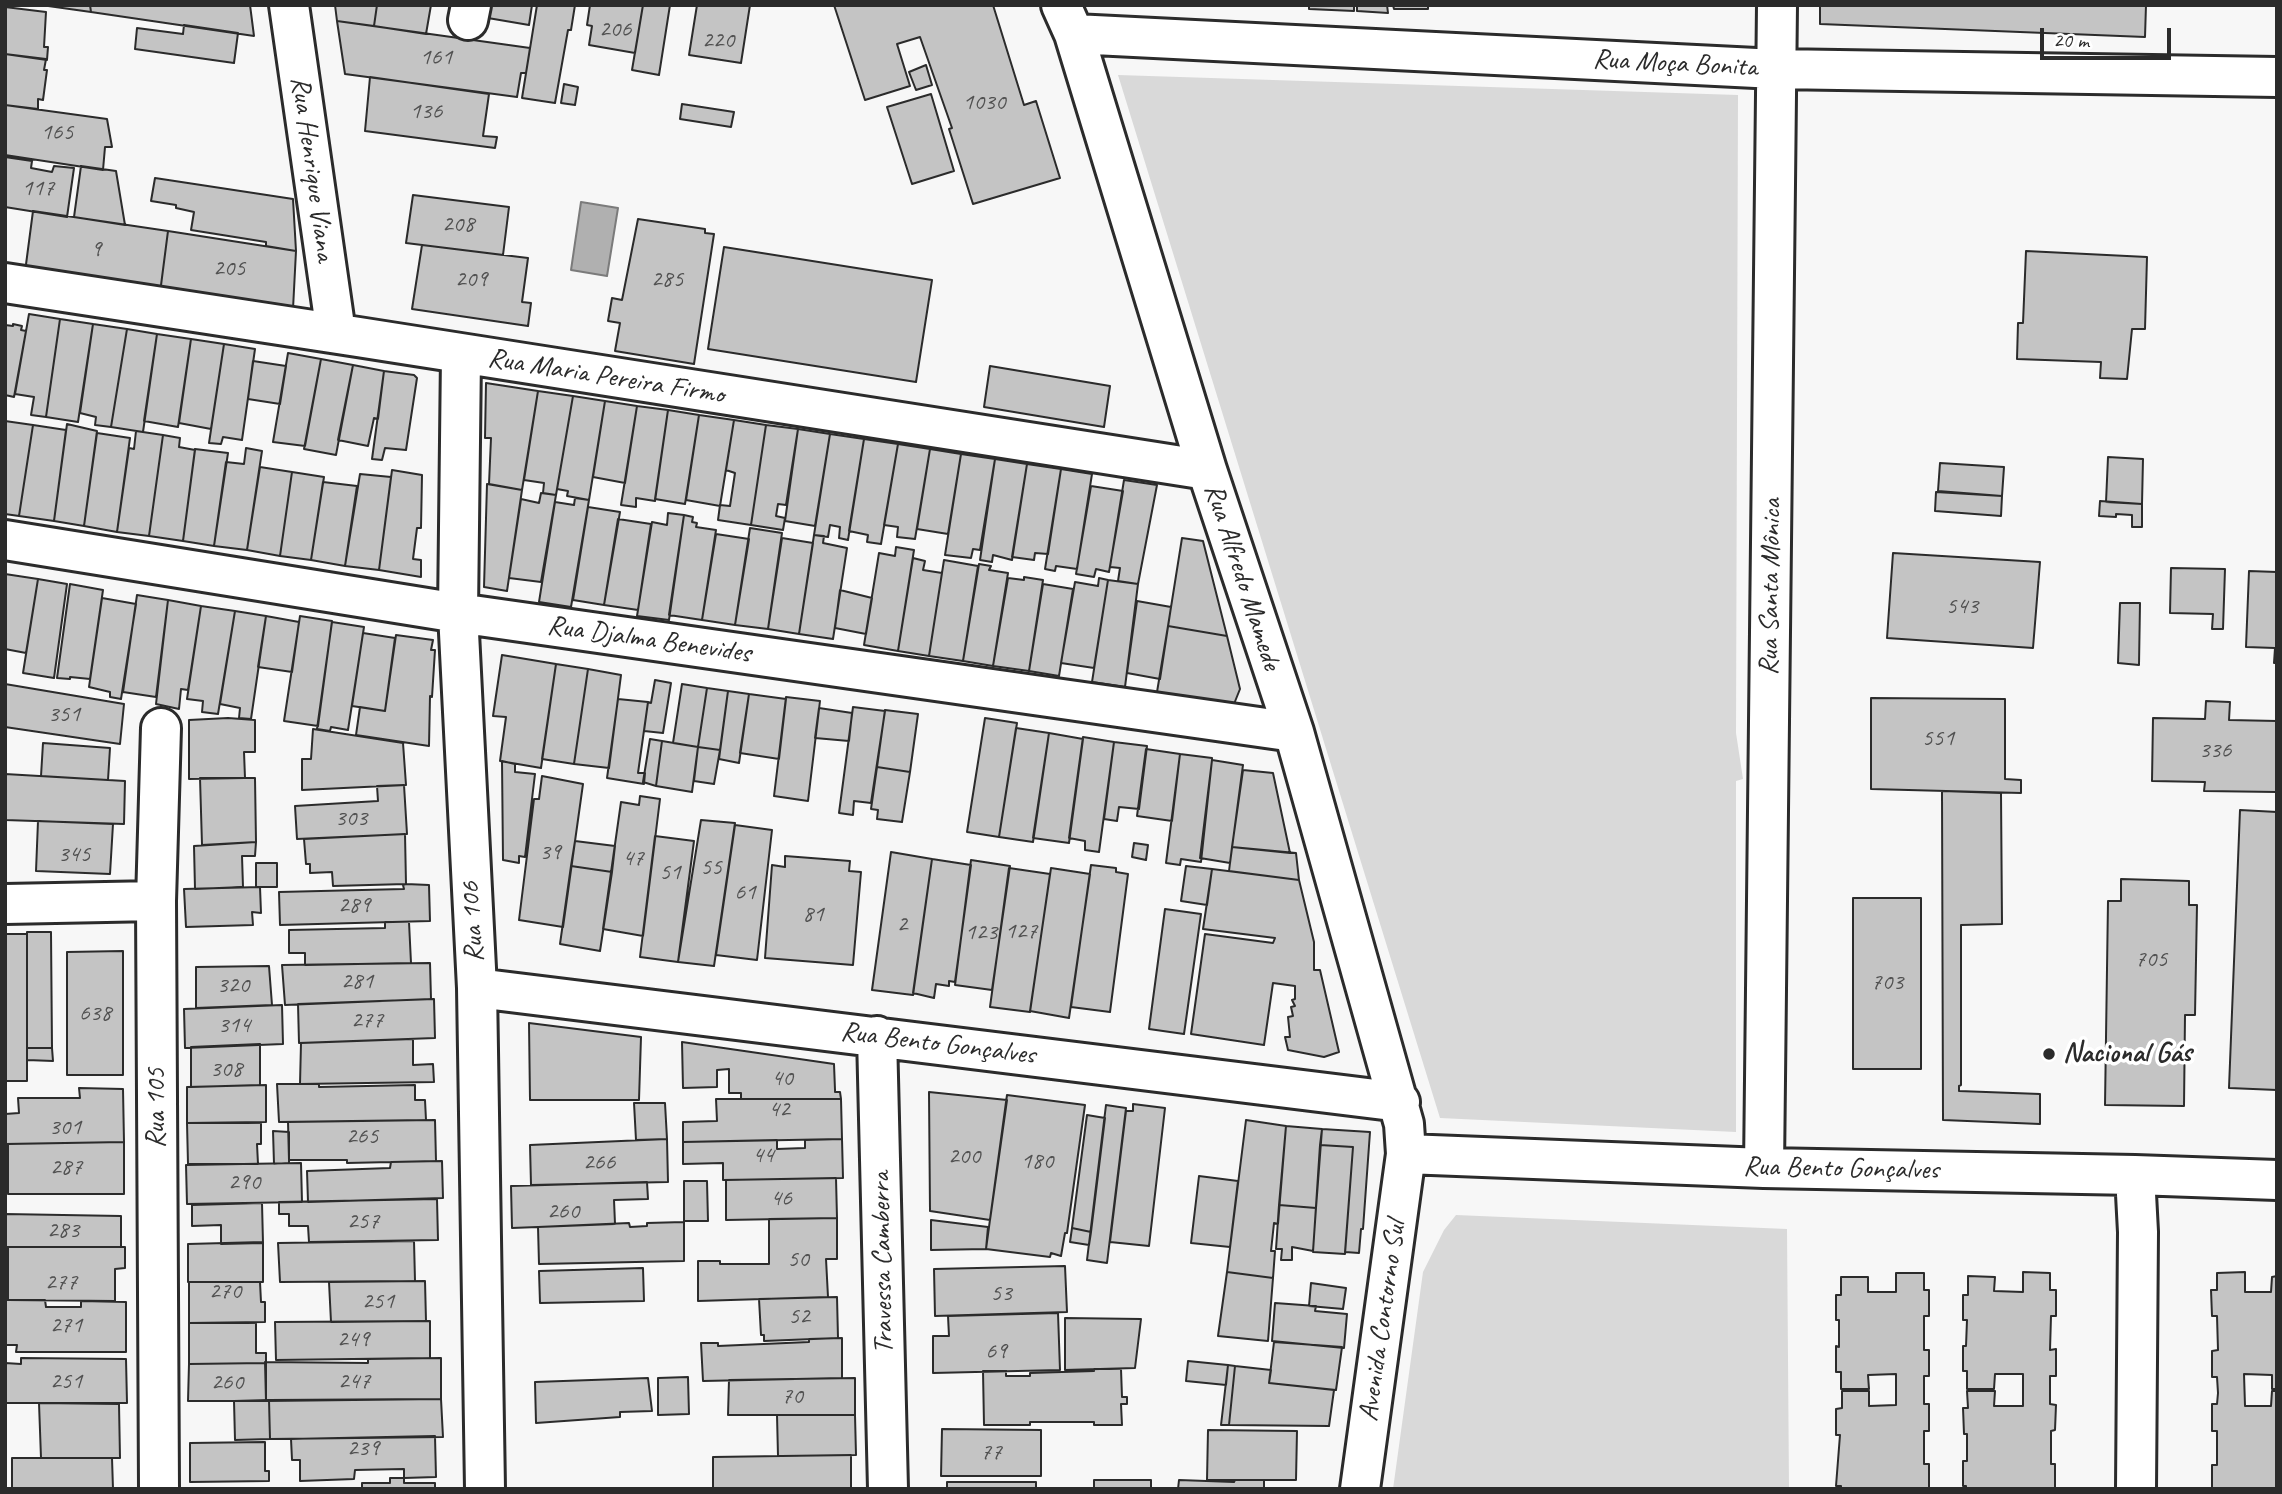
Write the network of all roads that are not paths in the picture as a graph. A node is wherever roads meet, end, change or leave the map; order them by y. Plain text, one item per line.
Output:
1 (289, 5) edge
2 (1777, 5) edge
3 (1068, 20) edge
4 (1776, 69) junction
5 (2277, 77) edge
6 (5, 283) edge
7 (336, 333) junction
8 (461, 355) junction
9 (1207, 470) junction
10 (5, 540) edge
11 (458, 613) junction
12 (161, 728) dead end
13 (1293, 732) junction
14 (156, 901) junction
15 (5, 904) edge
16 (477, 988) junction
17 (877, 1037) junction
18 (1400, 1102) junction
19 (1406, 1154) junction
20 (1765, 1168) junction
21 (2136, 1175) junction
22 (2277, 1180) edge
23 (159, 1489) edge
24 (485, 1489) edge
25 (888, 1489) edge
26 (1360, 1489) edge
27 (2136, 1489) edge

1 - 7 street, Rua Henrique Viana
2 - 4 street, Rua Santa Mônica
3 - 4 street, Rua Moça Bonita
3 - 9 street, Rua Alfredo Mamede
4 - 5 street, Rua Moça Bonita
4 - 20 street, Rua Santa Mônica
6 - 7 street, Rua Maria Pereira Firmo
7 - 8 street, Rua Maria Pereira Firmo
8 - 9 street, Rua Maria Pereira Firmo
8 - 11 street, Rua 106
9 - 13 street, Rua Alfredo Mamede
10 - 11 street, Rua Djalma Benevides
11 - 13 street, Rua Djalma Benevides
11 - 16 street, Rua 106
12 - 14 street, Rua 105
13 - 18 street, Rua Alfredo Mamede
14 - 15 street
14 - 23 street, Rua 105
16 - 17 street, Rua Bento Gonçalves
16 - 24 street, Rua 106
17 - 18 street, Rua Bento Gonçalves
17 - 25 street, Travessa Camberra
18 - 19 street, Rua Alfredo Mamede
19 - 20 street, Rua Bento Gonçalves
19 - 26 street, Avenida Contorno Sul
20 - 21 street, Rua Bento Gonçalves
21 - 22 street, Rua Bento Gonçalves
21 - 27 street

